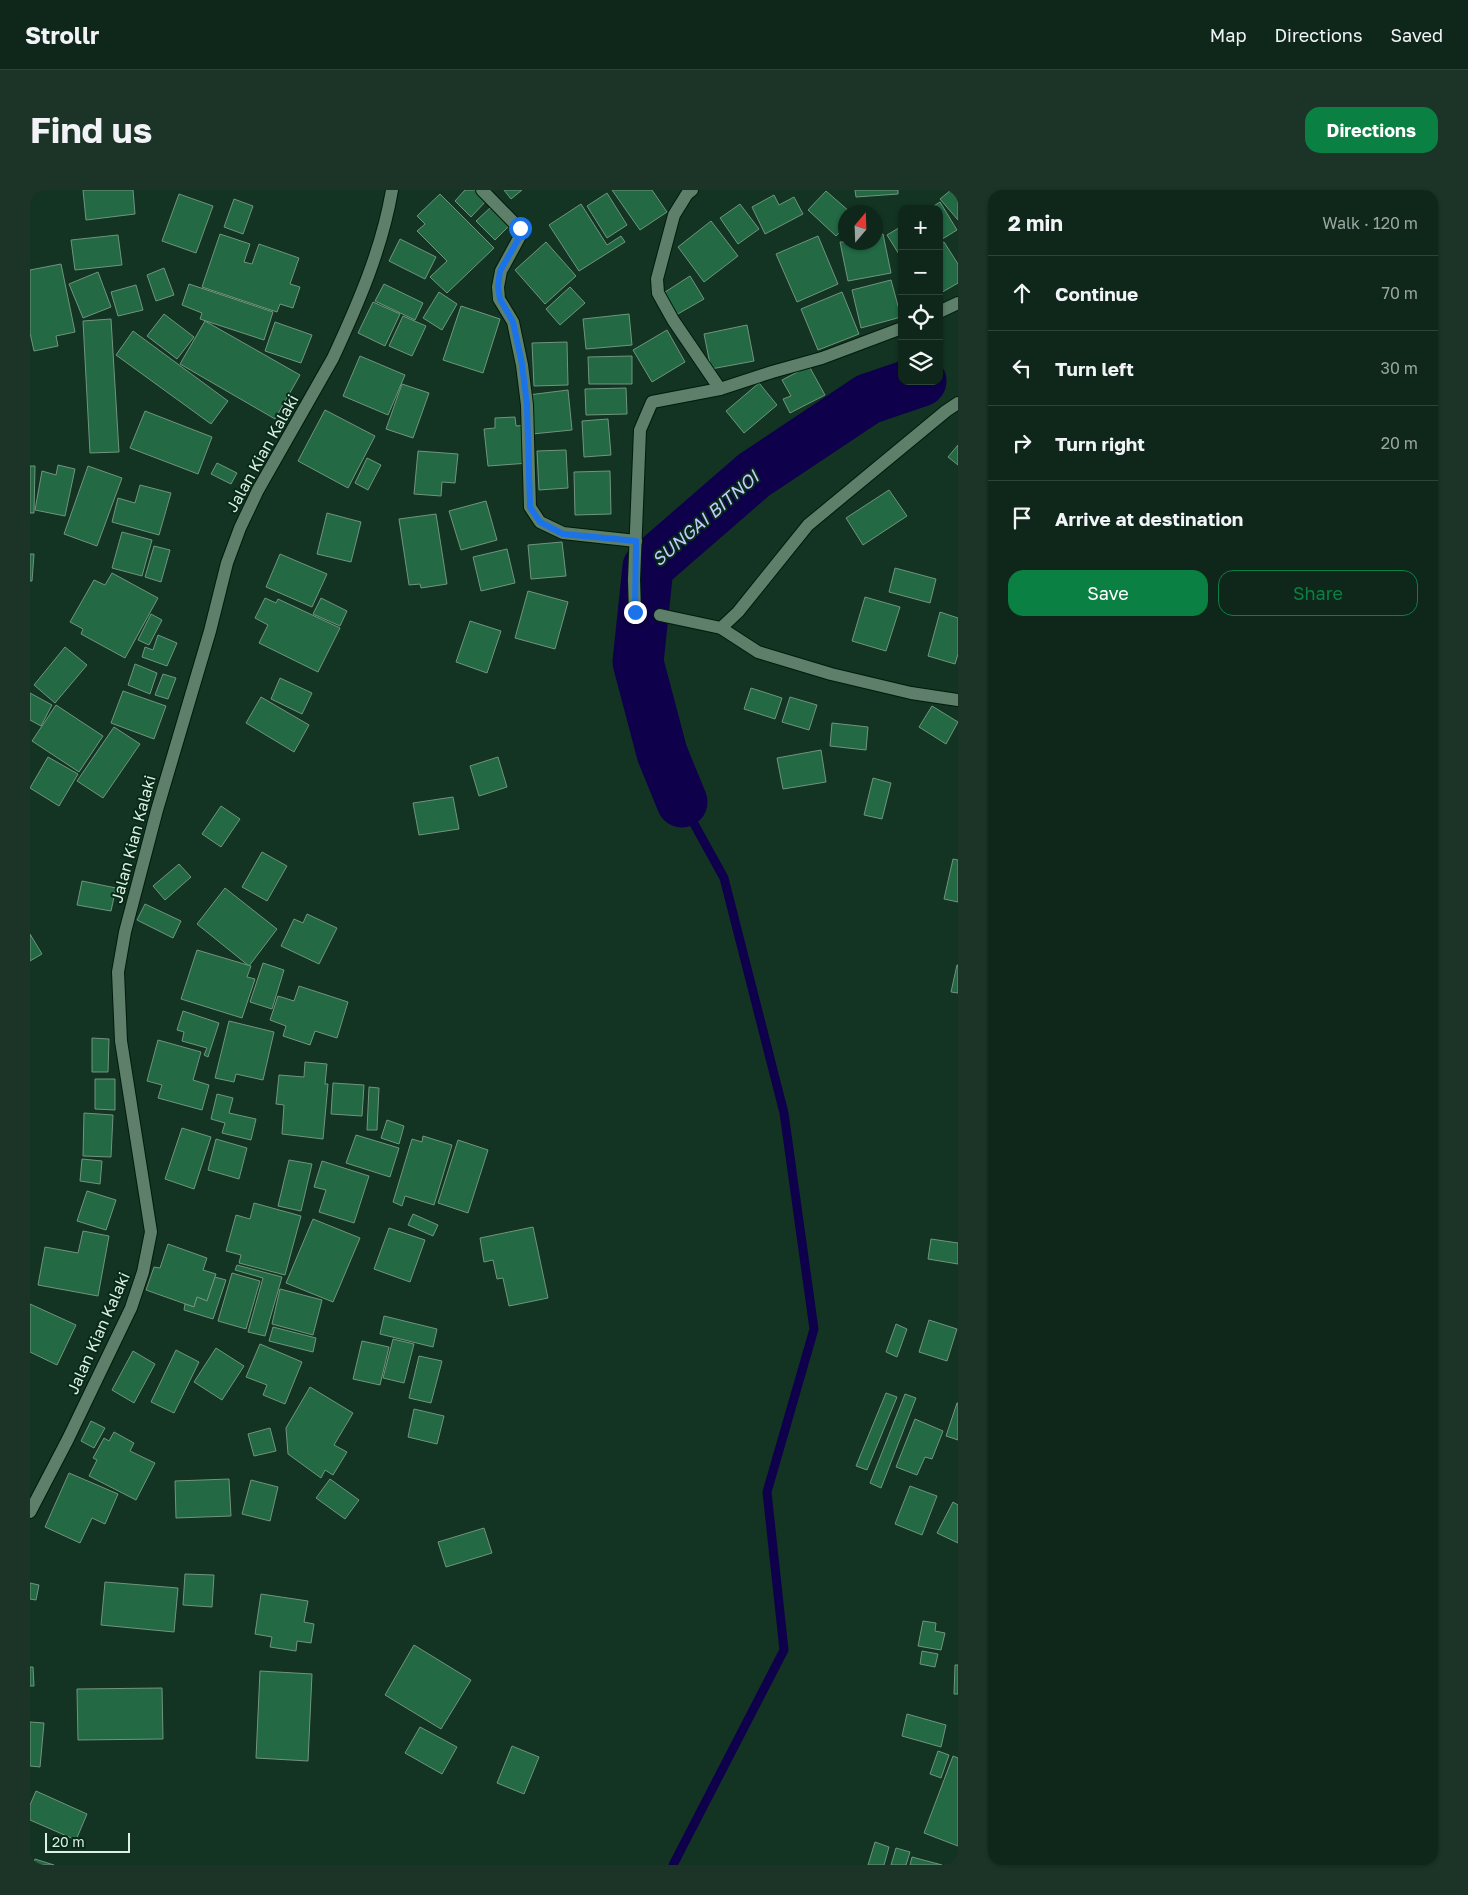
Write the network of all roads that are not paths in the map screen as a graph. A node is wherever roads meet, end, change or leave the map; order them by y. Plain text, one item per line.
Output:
1 (393, 190) edge
2 (482, 190) edge
3 (692, 190) edge
4 (958, 303) edge
5 (943, 310) edge
6 (898, 330) edge
7 (720, 389) junction
8 (958, 403) edge
9 (636, 541) junction
10 (635, 612) dead end
11 (660, 615) dead end
12 (720, 628) junction
13 (958, 700) edge
14 (30, 1512) edge

1 - 14 street, Jalan Kian Kalaki
2 - 9 street
3 - 7 street
4 - 5 street
6 - 7 street
7 - 9 street
8 - 12 street
9 - 10 street
11 - 12 street
12 - 13 street

